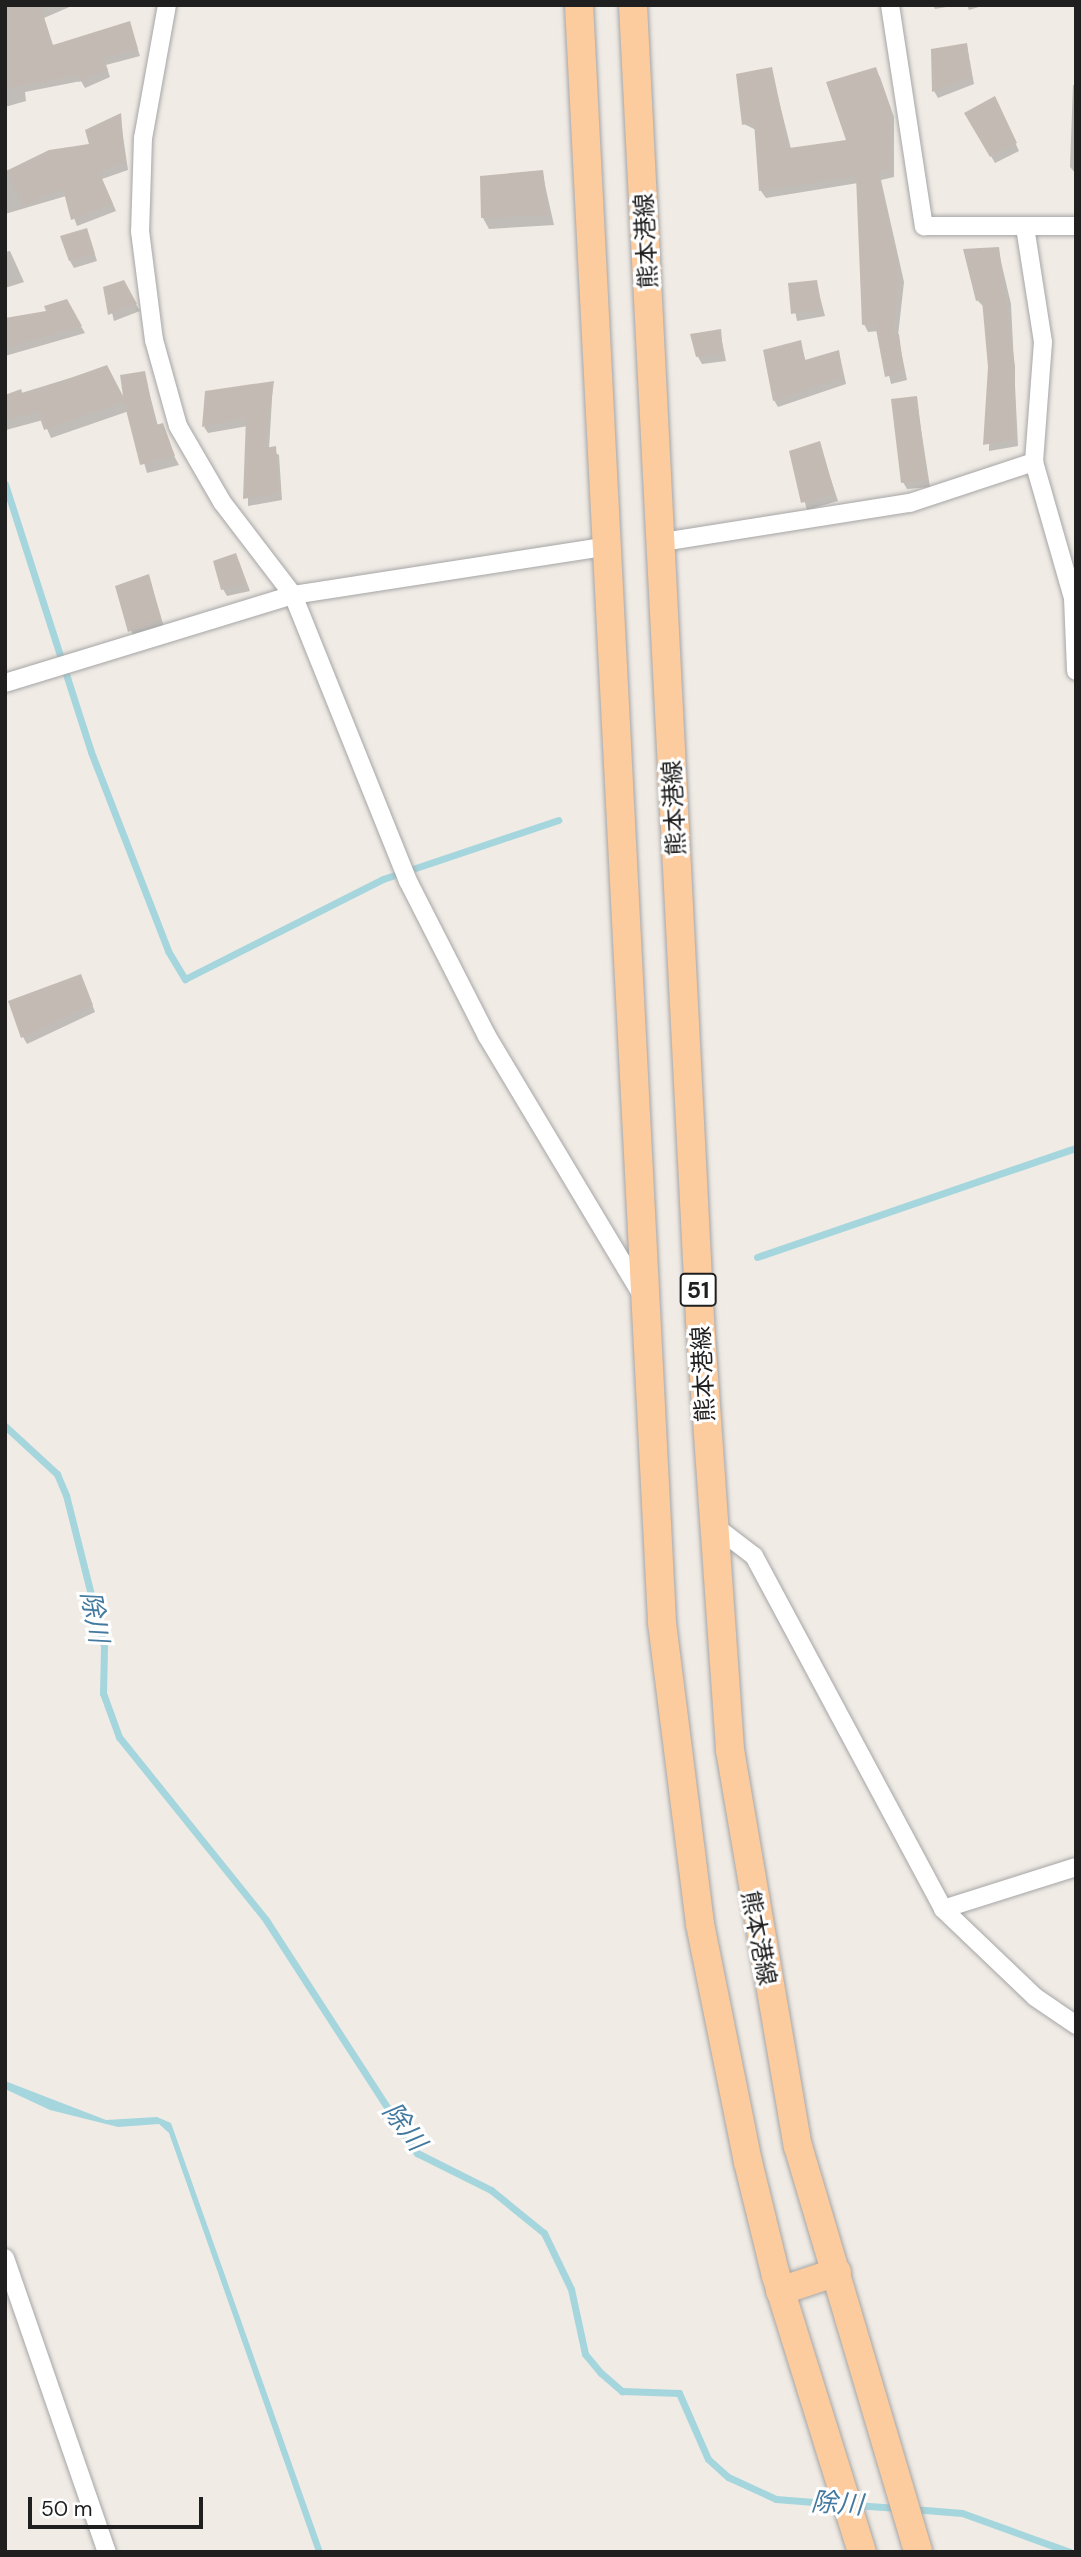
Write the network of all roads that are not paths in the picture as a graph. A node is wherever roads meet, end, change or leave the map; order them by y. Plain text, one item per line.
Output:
1 (167, 5) edge
2 (579, 5) edge
3 (633, 5) edge
4 (890, 5) edge
5 (1076, 226) edge
6 (1026, 227) junction
7 (1034, 461) junction
8 (663, 542) junction
9 (610, 546) junction
10 (293, 595) junction
11 (1076, 671) edge
12 (5, 683) edge
13 (645, 1298) junction
14 (711, 1523) junction
15 (1076, 1867) edge
16 (943, 1909) junction
17 (1076, 2025) edge
18 (5, 2258) edge
19 (837, 2272) junction
20 (780, 2291) junction
21 (107, 2552) edge
22 (862, 2552) edge
23 (918, 2552) edge

1 - 10 street
2 - 9 main road, 51
3 - 8 main road, 熊本港線 / 51
4 - 6 street
5 - 6 street
6 - 7 street
7 - 8 street
7 - 11 street
8 - 14 main road, 熊本港線 / 51
9 - 10 street
9 - 13 main road, 51
10 - 12 street
10 - 13 street
13 - 20 main road, 51
14 - 16 street
14 - 19 main road, 熊本港線 / 51
15 - 16 street
16 - 17 street
18 - 21 street
19 - 20 main road
19 - 23 main road, 熊本港線 / 51
20 - 22 main road, 51

